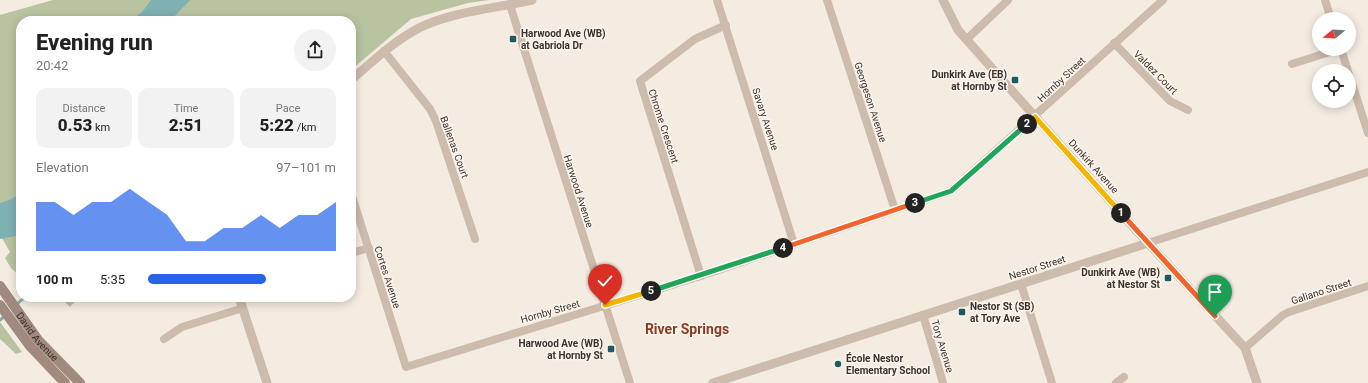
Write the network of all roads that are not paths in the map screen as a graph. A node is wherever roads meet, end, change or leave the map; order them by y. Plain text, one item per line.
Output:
1 (532, 0) edge
2 (717, 0) edge
3 (827, 0) edge
4 (943, 0) edge
5 (1008, 0) edge
6 (1163, 0) edge
7 (1325, 0) edge
8 (510, 5) junction
9 (1329, 12) edge
10 (726, 25) junction
11 (967, 39) junction
12 (1114, 43) junction
13 (384, 51) junction
14 (1318, 56) edge
15 (1292, 64) dead end
16 (356, 76) edge
17 (1356, 96) edge
18 (1188, 110) dead end
19 (1035, 117) junction
20 (1368, 133) edge
21 (1368, 172) edge
22 (356, 209) edge
23 (895, 210) junction
24 (475, 239) dead end
25 (1148, 243) junction
26 (794, 244) junction
27 (368, 248) junction
28 (356, 252) edge
29 (701, 276) junction
30 (1021, 284) junction
31 (0, 286) edge
32 (1368, 286) edge
33 (241, 302) edge
34 (0, 305) edge
35 (605, 305) junction
36 (243, 308) junction
37 (923, 315) junction
38 (164, 339) dead end
39 (34, 343) junction
40 (1244, 348) junction
41 (406, 367) joint
42 (1124, 377) dead end
43 (65, 383) edge
44 (80, 383) edge
45 (267, 383) edge
46 (630, 383) edge
47 (713, 383) edge
48 (943, 383) edge
49 (1052, 383) edge
50 (1116, 383) edge
51 (1257, 383) edge

1 - 8 street
2 - 10 street, Savary Avenue
3 - 23 street, Georgeson Avenue
4 - 11 street, Dunkirk Avenue
5 - 11 street
6 - 12 street, Hornby Street
7 - 9 street
8 - 13 street
8 - 35 street, Harwood Avenue
10 - 26 street, Savary Avenue
10 - 29 street, Chrome Crescent
11 - 19 street, Dunkirk Avenue
12 - 18 street, Valdez Court
12 - 19 street, Hornby Street
13 - 16 street
13 - 24 street, Ballenas Court
14 - 15 street
17 - 20 street
19 - 23 street, Hornby Street
19 - 25 street, Dunkirk Avenue
21 - 25 street, Nestor Street
22 - 27 street, Cortes Avenue
23 - 26 street, Hornby Street
25 - 30 street, Nestor Street
25 - 40 street, Dunkirk Avenue
26 - 29 street, Hornby Street
27 - 28 street
27 - 41 street, Cortes Avenue
29 - 35 street, Hornby Street
30 - 37 street, Nestor Street
30 - 49 street
31 - 39 main road, David Avenue
32 - 40 street, Galiano Street
33 - 36 street
34 - 39 main road, David Avenue
35 - 41 street, Hornby Street
35 - 46 street, Harwood Avenue
36 - 38 street
36 - 45 street
37 - 47 street, Nestor Street
37 - 48 street, Tory Avenue
39 - 43 main road, David Avenue
39 - 44 main road, David Avenue
40 - 51 street, Dunkirk Avenue
42 - 50 street

